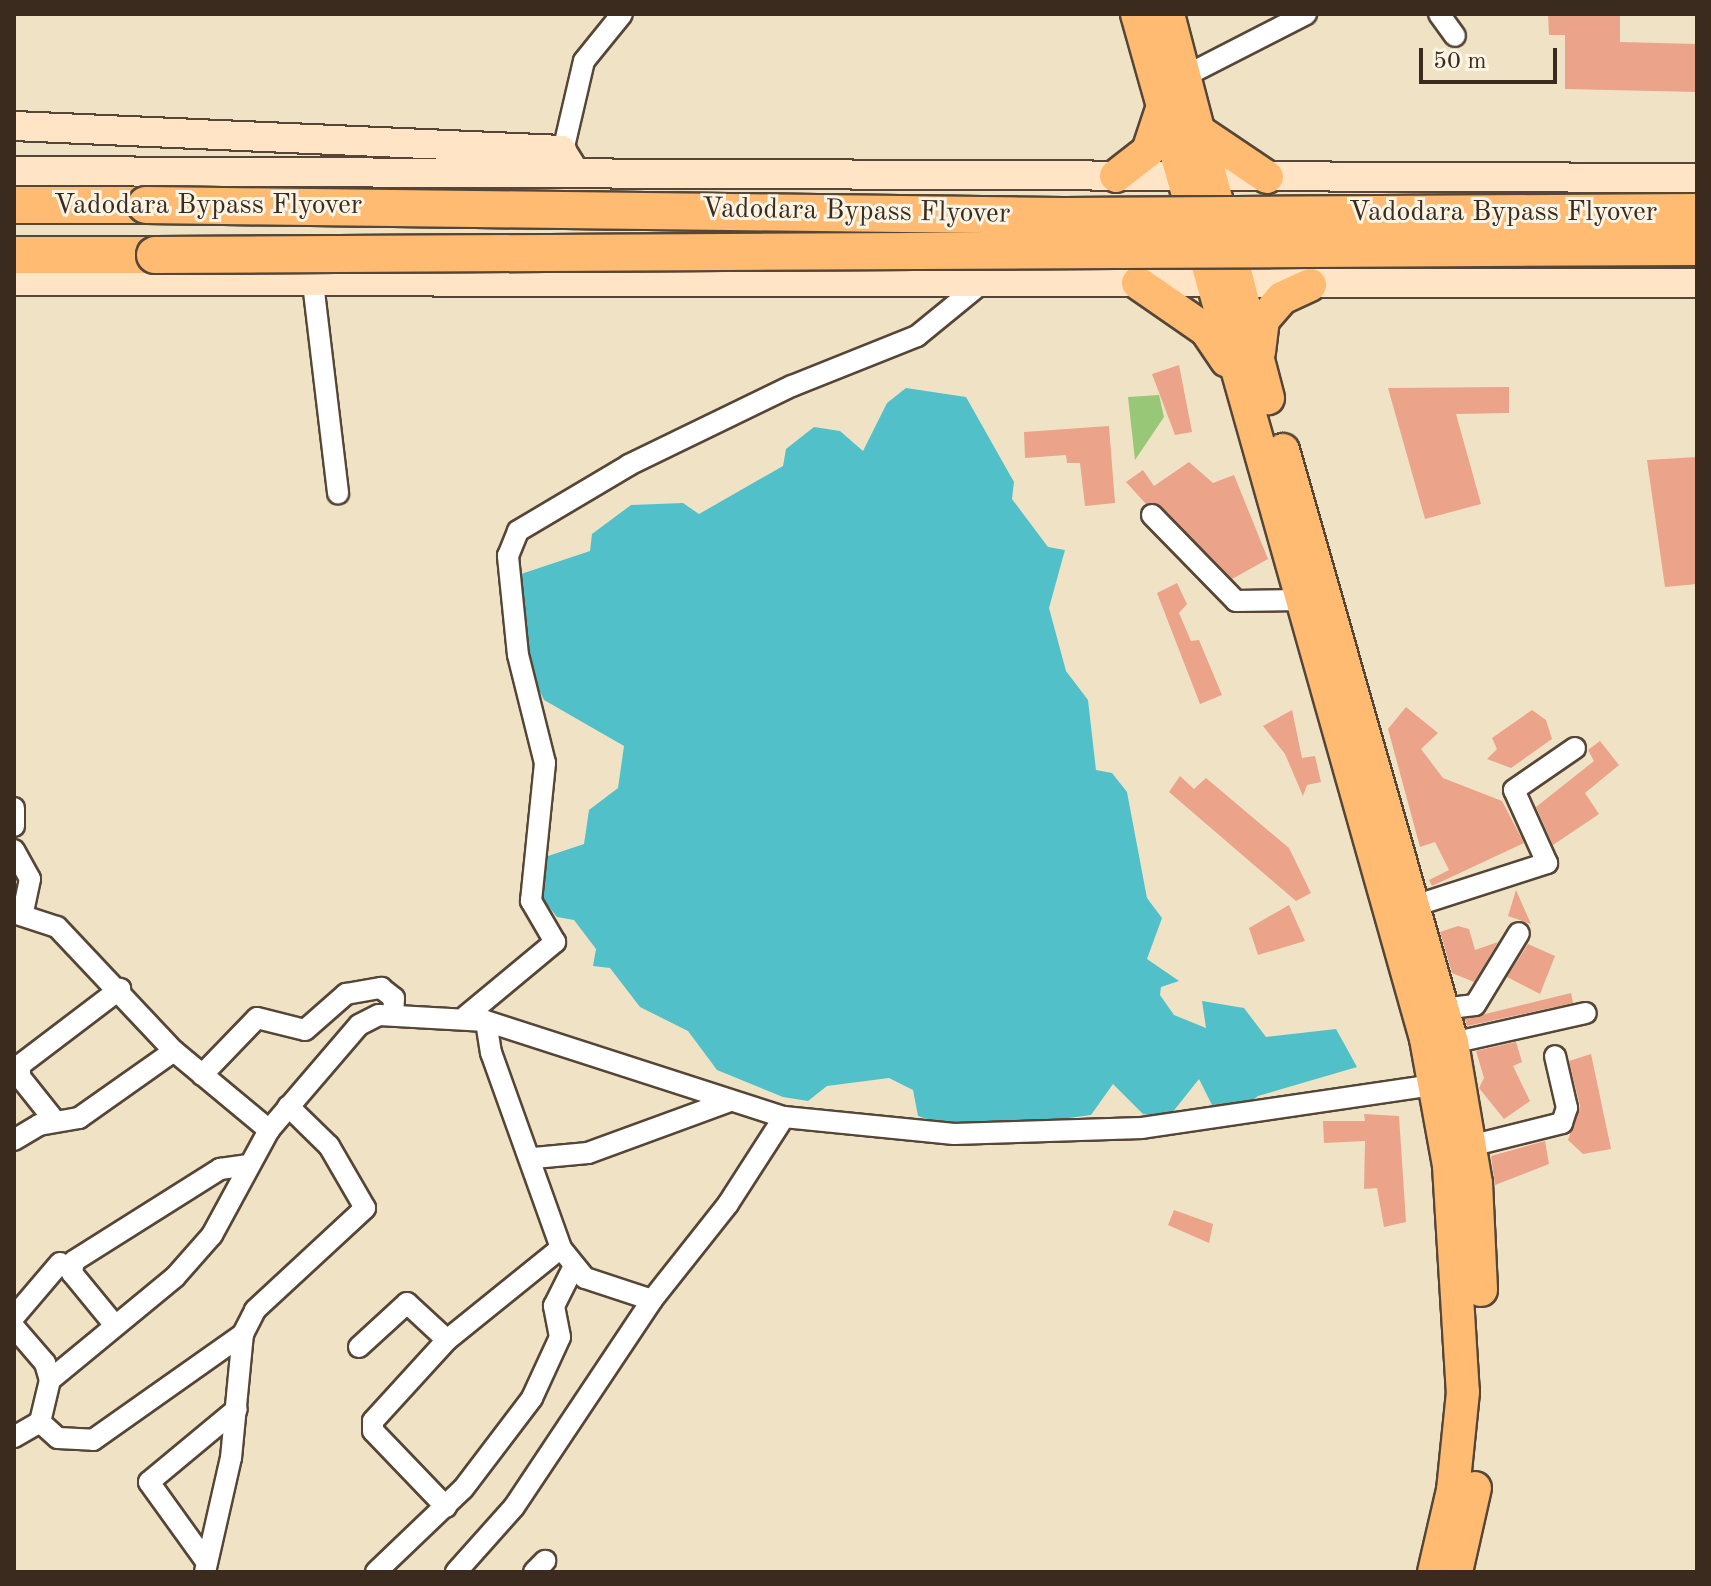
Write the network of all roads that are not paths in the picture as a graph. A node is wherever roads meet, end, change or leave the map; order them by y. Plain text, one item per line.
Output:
1 (622, 14) edge
2 (1137, 14) edge
3 (1168, 14) edge
4 (1306, 14) edge
5 (1439, 14) edge
6 (1455, 36) dead end
7 (1175, 88) junction
8 (14, 126) edge
9 (1203, 134) junction
10 (568, 161) junction
11 (14, 171) edge
12 (1116, 176) junction
13 (1198, 177) junction
14 (1267, 177) junction
15 (1697, 178) edge
16 (14, 205) edge
17 (1697, 212) edge
18 (1697, 247) edge
19 (14, 255) edge
20 (14, 281) edge
21 (983, 282) junction
22 (313, 283) junction
23 (1138, 283) junction
24 (1227, 283) junction
25 (1697, 283) edge
26 (1310, 285) junction
27 (1252, 378) junction
28 (338, 494) dead end
29 (1152, 515) dead end
30 (1301, 600) junction
31 (1575, 748) dead end
32 (14, 808) edge
33 (14, 826) edge
34 (14, 850) edge
35 (1414, 906) junction
36 (18, 912) edge
37 (1519, 933) dead end
38 (120, 989) junction
39 (1442, 1009) junction
40 (1586, 1013) dead end
41 (393, 1015) junction
42 (466, 1016) junction
43 (486, 1021) junction
44 (1452, 1043) junction
45 (174, 1051) junction
46 (1555, 1056) dead end
47 (202, 1075) junction
48 (17, 1076) edge
49 (1446, 1082) junction
50 (727, 1102) junction
51 (288, 1106) junction
52 (784, 1117) junction
53 (55, 1121) junction
54 (269, 1130) junction
55 (14, 1140) edge
56 (1470, 1146) junction
57 (534, 1158) junction
58 (247, 1165) junction
59 (561, 1248) junction
60 (60, 1263) dead end
61 (573, 1268) junction
62 (652, 1300) junction
63 (14, 1317) edge
64 (113, 1323) junction
65 (14, 1327) edge
66 (243, 1334) junction
67 (447, 1340) junction
68 (359, 1347) dead end
69 (50, 1380) junction
70 (237, 1409) junction
71 (40, 1422) junction
72 (14, 1437) edge
73 (446, 1507) junction
74 (205, 1566) edge
75 (376, 1572) edge
76 (456, 1572) edge
77 (1434, 1572) edge
78 (1456, 1572) edge

1 - 10 street
2 - 7 main road
3 - 7 main road
4 - 7 street
5 - 6 street
7 - 9 main road
7 - 12 main road
7 - 13 main road
8 - 10 street
9 - 13 main road
9 - 14 main road
10 - 11 street
10 - 12 street
12 - 13 street
13 - 14 street
13 - 24 main road
14 - 15 street
16 - 17 highway, Vadodara Bypass Flyover, bridge
18 - 19 highway, Vadodara Bypass Flyover, bridge
20 - 22 street
21 - 22 street
21 - 23 street
21 - 42 street
22 - 28 street
23 - 24 street
23 - 27 main road
24 - 26 street
24 - 27 main road
25 - 26 street
26 - 27 main road
27 - 30 main road
27 - 35 main road
29 - 30 street
30 - 49 main road
31 - 35 street
32 - 33 street
34 - 36 street
35 - 39 main road
36 - 38 street
37 - 39 street
38 - 45 street
38 - 48 street
39 - 44 main road
40 - 44 street
41 - 42 street
41 - 47 street
41 - 51 street
42 - 43 street
43 - 50 street
43 - 57 street
44 - 49 main road
45 - 47 street
45 - 53 street
46 - 56 street
47 - 54 street
48 - 53 street
49 - 52 street
49 - 56 main road
49 - 77 main road
50 - 52 street
50 - 57 street
51 - 54 street
51 - 66 street
52 - 62 street
53 - 55 street
54 - 58 street
56 - 78 main road
57 - 59 street
58 - 64 street
58 - 64 street
59 - 61 street
59 - 67 street
60 - 63 street
61 - 62 street
61 - 73 street
62 - 76 street
64 - 69 street
65 - 69 street
66 - 70 street
66 - 71 street
67 - 68 street
67 - 73 street
69 - 71 street
70 - 74 street
70 - 74 street
71 - 72 street
73 - 75 street

